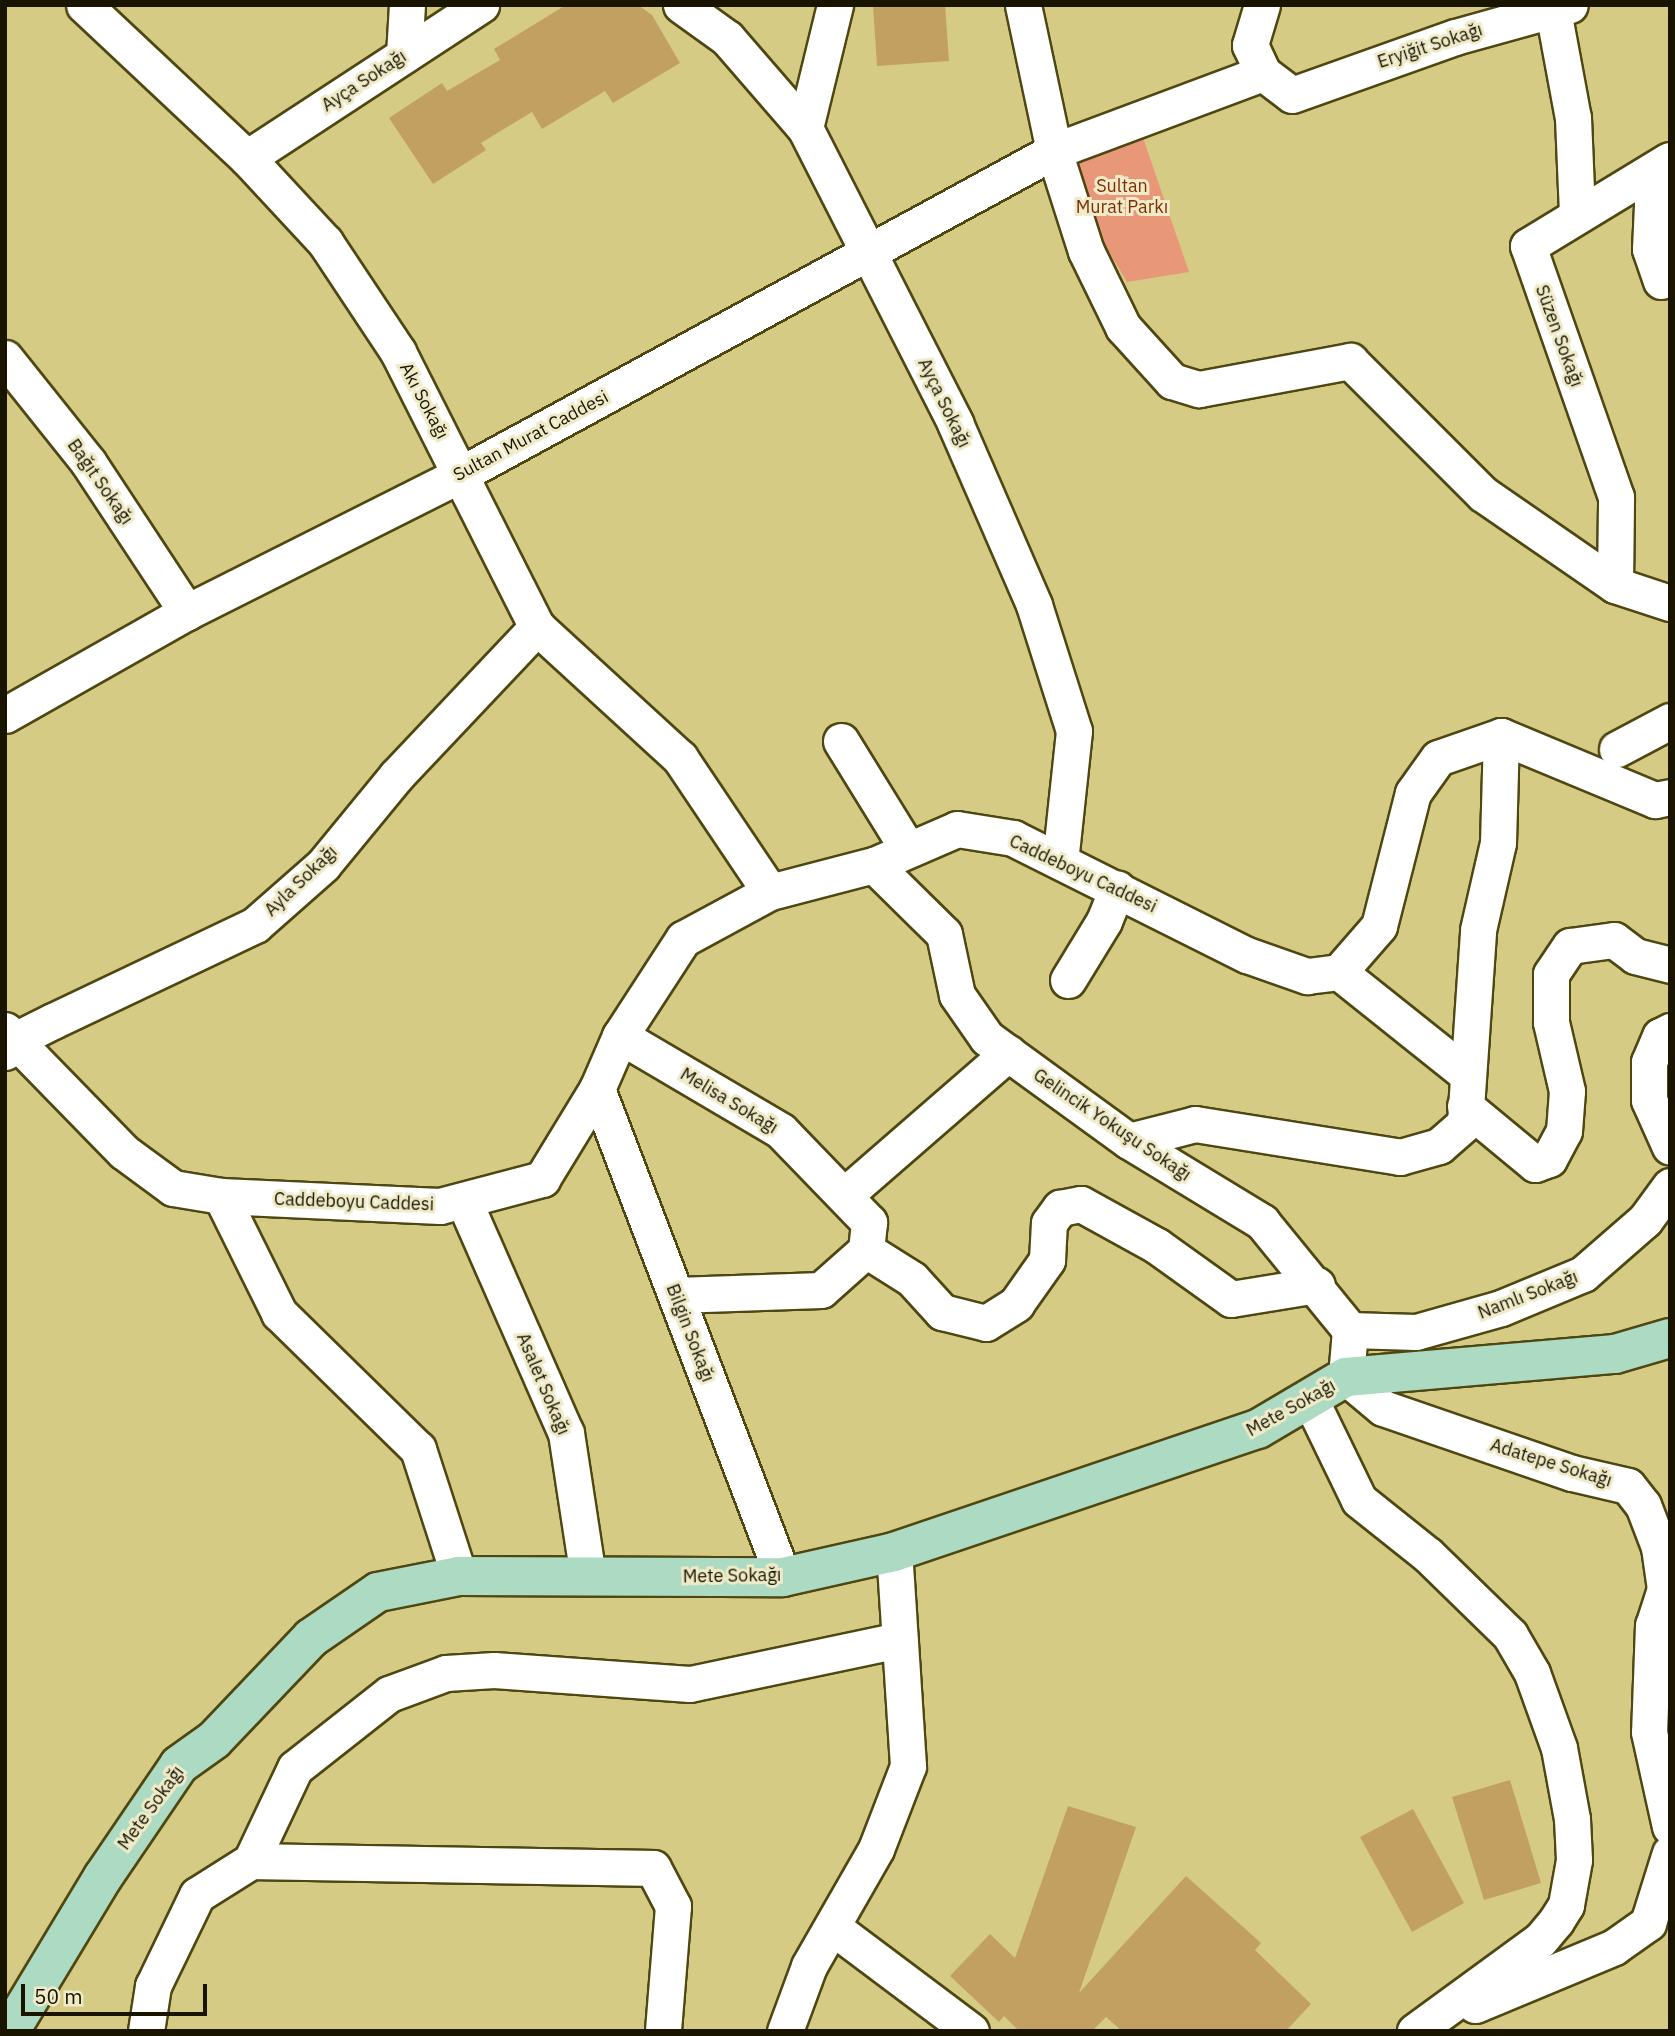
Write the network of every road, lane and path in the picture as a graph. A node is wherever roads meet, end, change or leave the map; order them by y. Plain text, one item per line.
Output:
1 (84, 5) edge
2 (407, 5) edge
3 (481, 5) edge
4 (681, 5) edge
5 (835, 5) edge
6 (1023, 5) edge
7 (1262, 5) edge
8 (1558, 7) edge
9 (404, 55) junction
10 (1263, 73) junction
11 (805, 128) junction
12 (1054, 150) junction
13 (247, 158) junction
14 (1669, 160) edge
15 (1577, 215) junction
16 (868, 254) junction
17 (1661, 281) dead end
18 (5, 358) edge
19 (463, 473) junction
20 (1615, 585) junction
21 (1663, 590) edge
22 (187, 612) junction
23 (537, 627) junction
24 (5, 715) edge
25 (1670, 720) edge
26 (1501, 736) junction
27 (841, 741) dead end
28 (1617, 749) dead end
29 (1670, 797) edge
30 (907, 848) junction
31 (1060, 861) junction
32 (874, 865) junction
33 (1117, 888) junction
34 (769, 892) junction
35 (1670, 965) edge
36 (1339, 972) junction
37 (1068, 980) dead end
38 (1670, 1031) edge
39 (620, 1036) junction
40 (8, 1041) edge
41 (1008, 1053) junction
42 (597, 1088) junction
43 (1466, 1090) junction
44 (1129, 1141) junction
45 (1670, 1147) edge
46 (1670, 1186) edge
47 (846, 1194) junction
48 (221, 1196) junction
49 (464, 1201) junction
50 (866, 1250) junction
51 (1317, 1285) junction
52 (676, 1295) junction
53 (1350, 1330) junction
54 (1670, 1338) edge
55 (1346, 1377) junction
56 (1310, 1399) junction
57 (894, 1552) junction
58 (459, 1576) junction
59 (588, 1576) junction
60 (783, 1577) junction
61 (899, 1640) junction
62 (1670, 1826) edge
63 (1670, 1853) edge
64 (251, 1861) junction
65 (835, 1928) junction
66 (10, 2031) edge
67 (146, 2031) edge
68 (663, 2031) edge
69 (785, 2031) edge
70 (971, 2031) edge
71 (1416, 2031) edge

1 - 13 street, Akı Sokağı
2 - 9 street
3 - 9 street, Ayça Sokağı
4 - 11 street, Ayça Sokağı
5 - 11 street
6 - 12 street
7 - 10 street
8 - 10 street, Eryiğit Sokağı
8 - 15 street
9 - 13 street, Ayça Sokağı
10 - 12 street
11 - 16 street, Ayça Sokağı
12 - 16 street, Sultan Murat Caddesi
12 - 20 street
13 - 19 street, Akı Sokağı
14 - 15 street, Süzen Sokağı
14 - 17 street
15 - 20 street, Süzen Sokağı
16 - 19 street, Sultan Murat Caddesi
16 - 31 street, Ayça Sokağı
18 - 22 street, Bağıt Sokağı
19 - 22 street, Sultan Murat Caddesi
19 - 23 street, Akı Sokağı
20 - 21 street
22 - 24 street, Sultan Murat Caddesi
23 - 34 street, Akı Sokağı
23 - 40 street, Ayla Sokağı
25 - 28 street
26 - 29 street
26 - 36 street
26 - 43 street
27 - 30 street
30 - 31 street, Caddeboyu Caddesi
30 - 32 street, Caddeboyu Caddesi
31 - 33 street, Caddeboyu Caddesi
32 - 34 street, Caddeboyu Caddesi
32 - 41 street, Gelincik Yokuşu Sokağı
33 - 36 street, Caddeboyu Caddesi
33 - 37 street
34 - 39 street, Caddeboyu Caddesi
35 - 43 street
36 - 43 street
38 - 45 street
39 - 42 street, Caddeboyu Caddesi
39 - 47 street, Melisa Sokağı
40 - 48 street, Caddeboyu Caddesi
41 - 44 street, Gelincik Yokuşu Sokağı
41 - 47 street
42 - 49 street, Caddeboyu Caddesi
42 - 52 street, Bilgin Sokağı
43 - 44 street
44 - 51 street, Gelincik Yokuşu Sokağı
46 - 53 street, Namlı Sokağı
47 - 50 street, Melisa Sokağı
48 - 49 street, Caddeboyu Caddesi
48 - 58 street
49 - 59 street, Asalet Sokağı
50 - 51 street
50 - 52 street
51 - 53 street, Gelincik Yokuşu Sokağı
52 - 60 street, Bilgin Sokağı
53 - 55 street
54 - 55 main road, Mete Sokağı
55 - 56 main road, Mete Sokağı
55 - 62 street, Adatepe Sokağı
56 - 57 main road, Mete Sokağı
56 - 71 street
57 - 60 main road, Mete Sokağı
57 - 61 street
58 - 59 main road, Mete Sokağı
58 - 66 main road, Mete Sokağı
59 - 60 main road, Mete Sokağı
61 - 64 street
61 - 65 street
63 - 71 street
64 - 67 street
64 - 68 street
65 - 69 street
65 - 70 street

